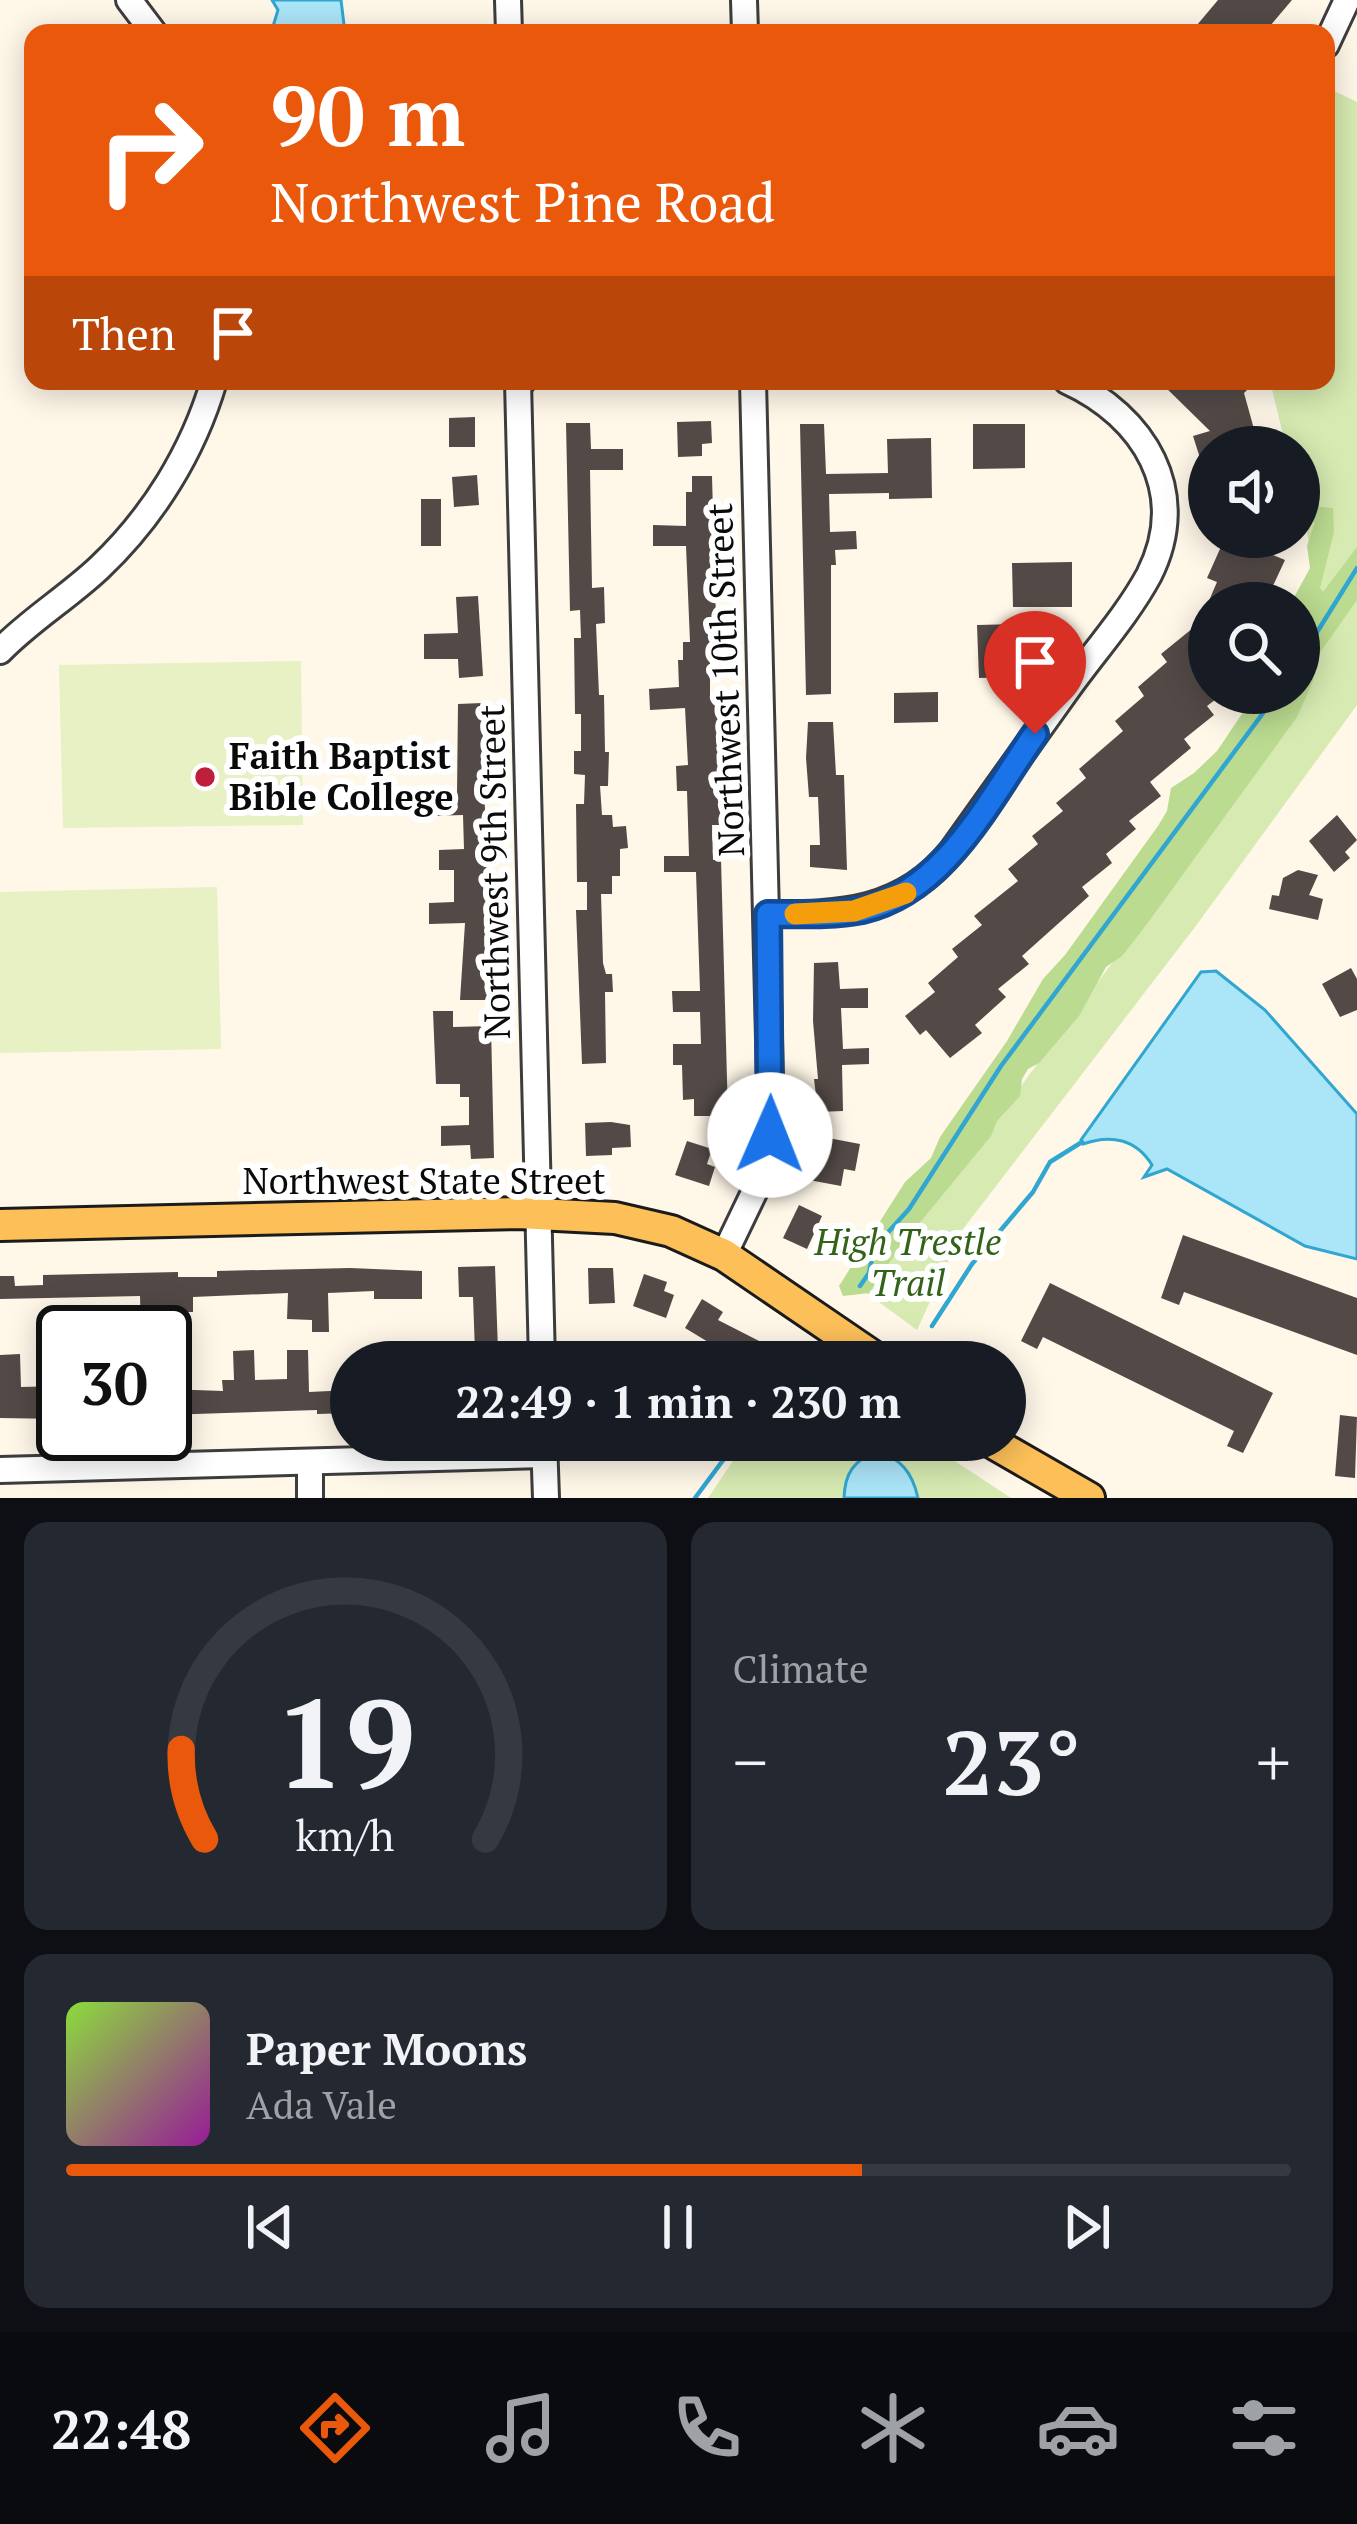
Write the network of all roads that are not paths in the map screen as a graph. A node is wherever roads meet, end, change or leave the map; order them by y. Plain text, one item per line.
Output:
1 (129, 0) edge
2 (147, 24) edge
3 (210, 390) edge
4 (520, 390) edge
5 (753, 390) edge
6 (1086, 390) edge
7 (0, 651) edge
8 (768, 914) junction
9 (539, 1214) junction
10 (0, 1225) edge
11 (724, 1255) junction
12 (542, 1341) edge
13 (849, 1341) edge
14 (330, 1461) edge
15 (545, 1461) edge
16 (1025, 1461) edge
17 (310, 1462) junction
18 (0, 1470) edge
19 (310, 1498) edge
20 (546, 1498) edge
21 (1089, 1498) edge

1 - 2 street
3 - 7 street
4 - 9 street, Northwest 9th Street
5 - 8 street, Northwest 10th Street
6 - 8 street
8 - 11 street, Northwest 10th Street
9 - 10 main road, Northwest State Street
9 - 11 main road, Northwest State Street
9 - 12 street, Northwest 9th Street
11 - 13 main road, Northwest State Street
14 - 17 street
15 - 20 street
16 - 21 main road
17 - 18 street
17 - 19 street

